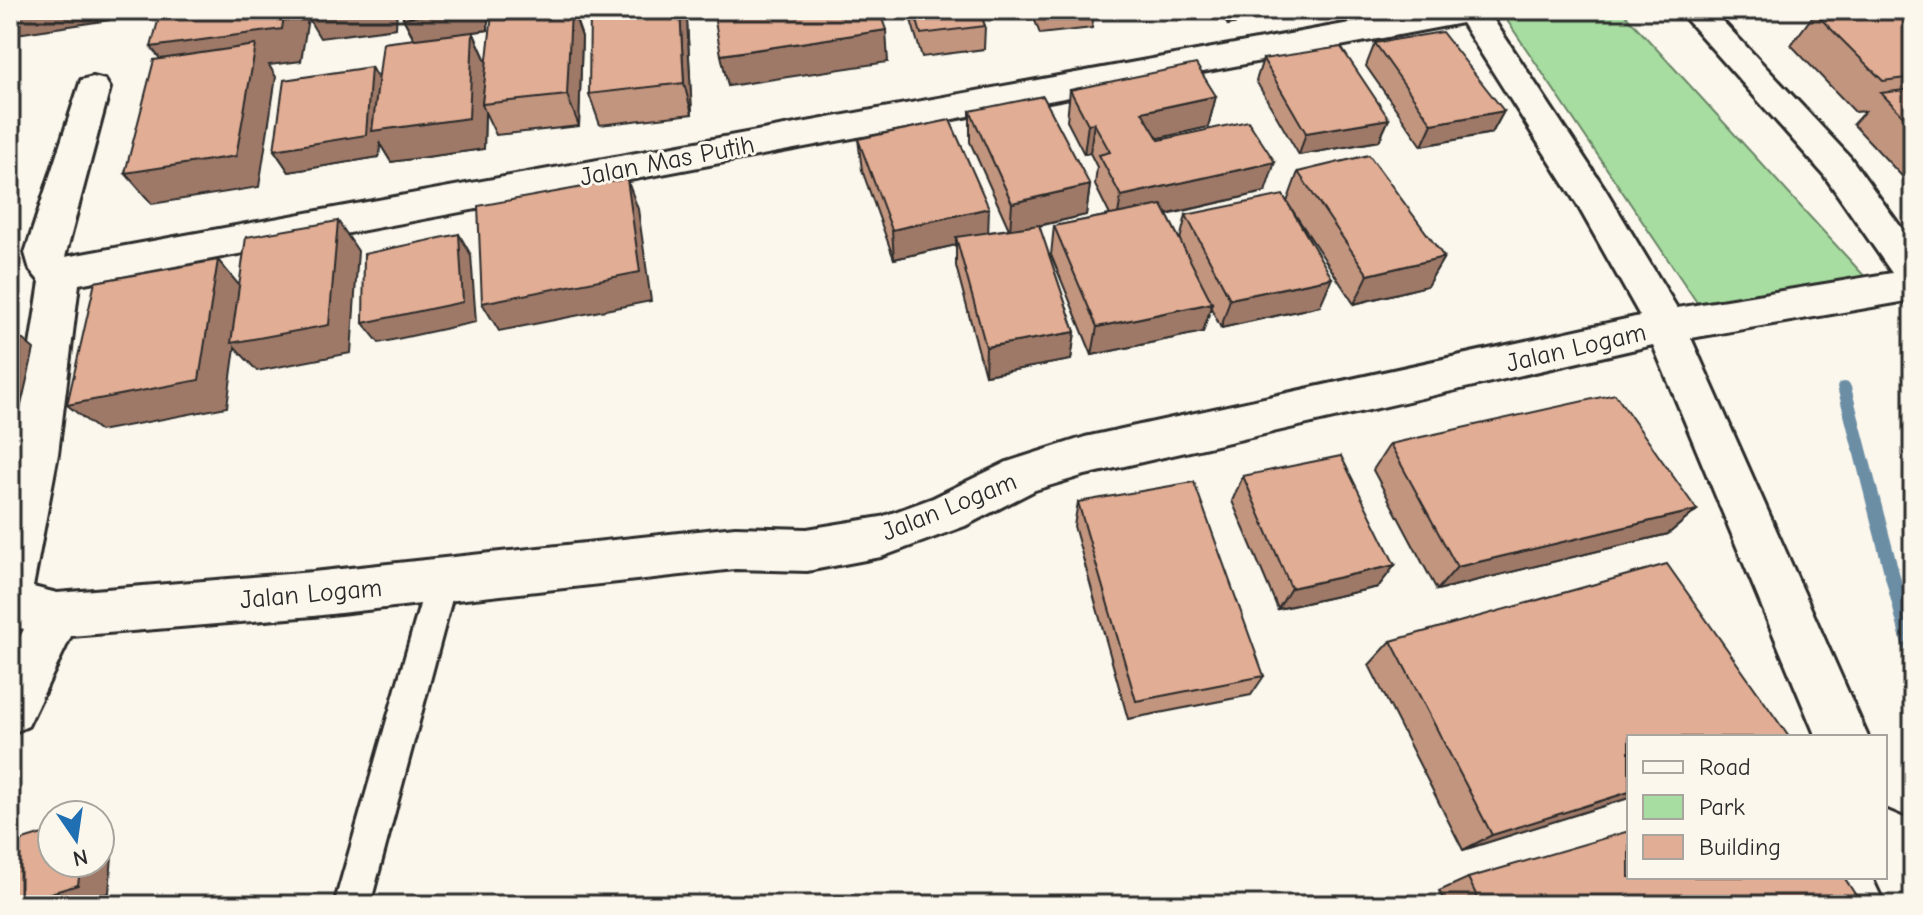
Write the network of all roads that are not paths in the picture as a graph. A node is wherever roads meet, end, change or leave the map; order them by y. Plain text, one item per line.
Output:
1 (1470, 10) edge
2 (1694, 10) edge
3 (93, 88) dead end
4 (61, 273) junction
5 (1903, 283) edge
6 (1666, 326) junction
7 (442, 580) junction
8 (10, 585) edge
9 (10, 604) edge
10 (57, 615) junction
11 (10, 709) edge
12 (1841, 735) edge
13 (1887, 841) edge
14 (1913, 898) edge
15 (352, 905) edge

1 - 4 street, Jalan Mas Putih
1 - 6 street
2 - 5 street
3 - 4 street
4 - 8 street
5 - 6 street, Jalan Logam
6 - 7 street, Jalan Logam
6 - 12 street
7 - 10 street, Jalan Logam
7 - 15 lane
9 - 10 street, Jalan Logam
10 - 11 street
13 - 14 street

